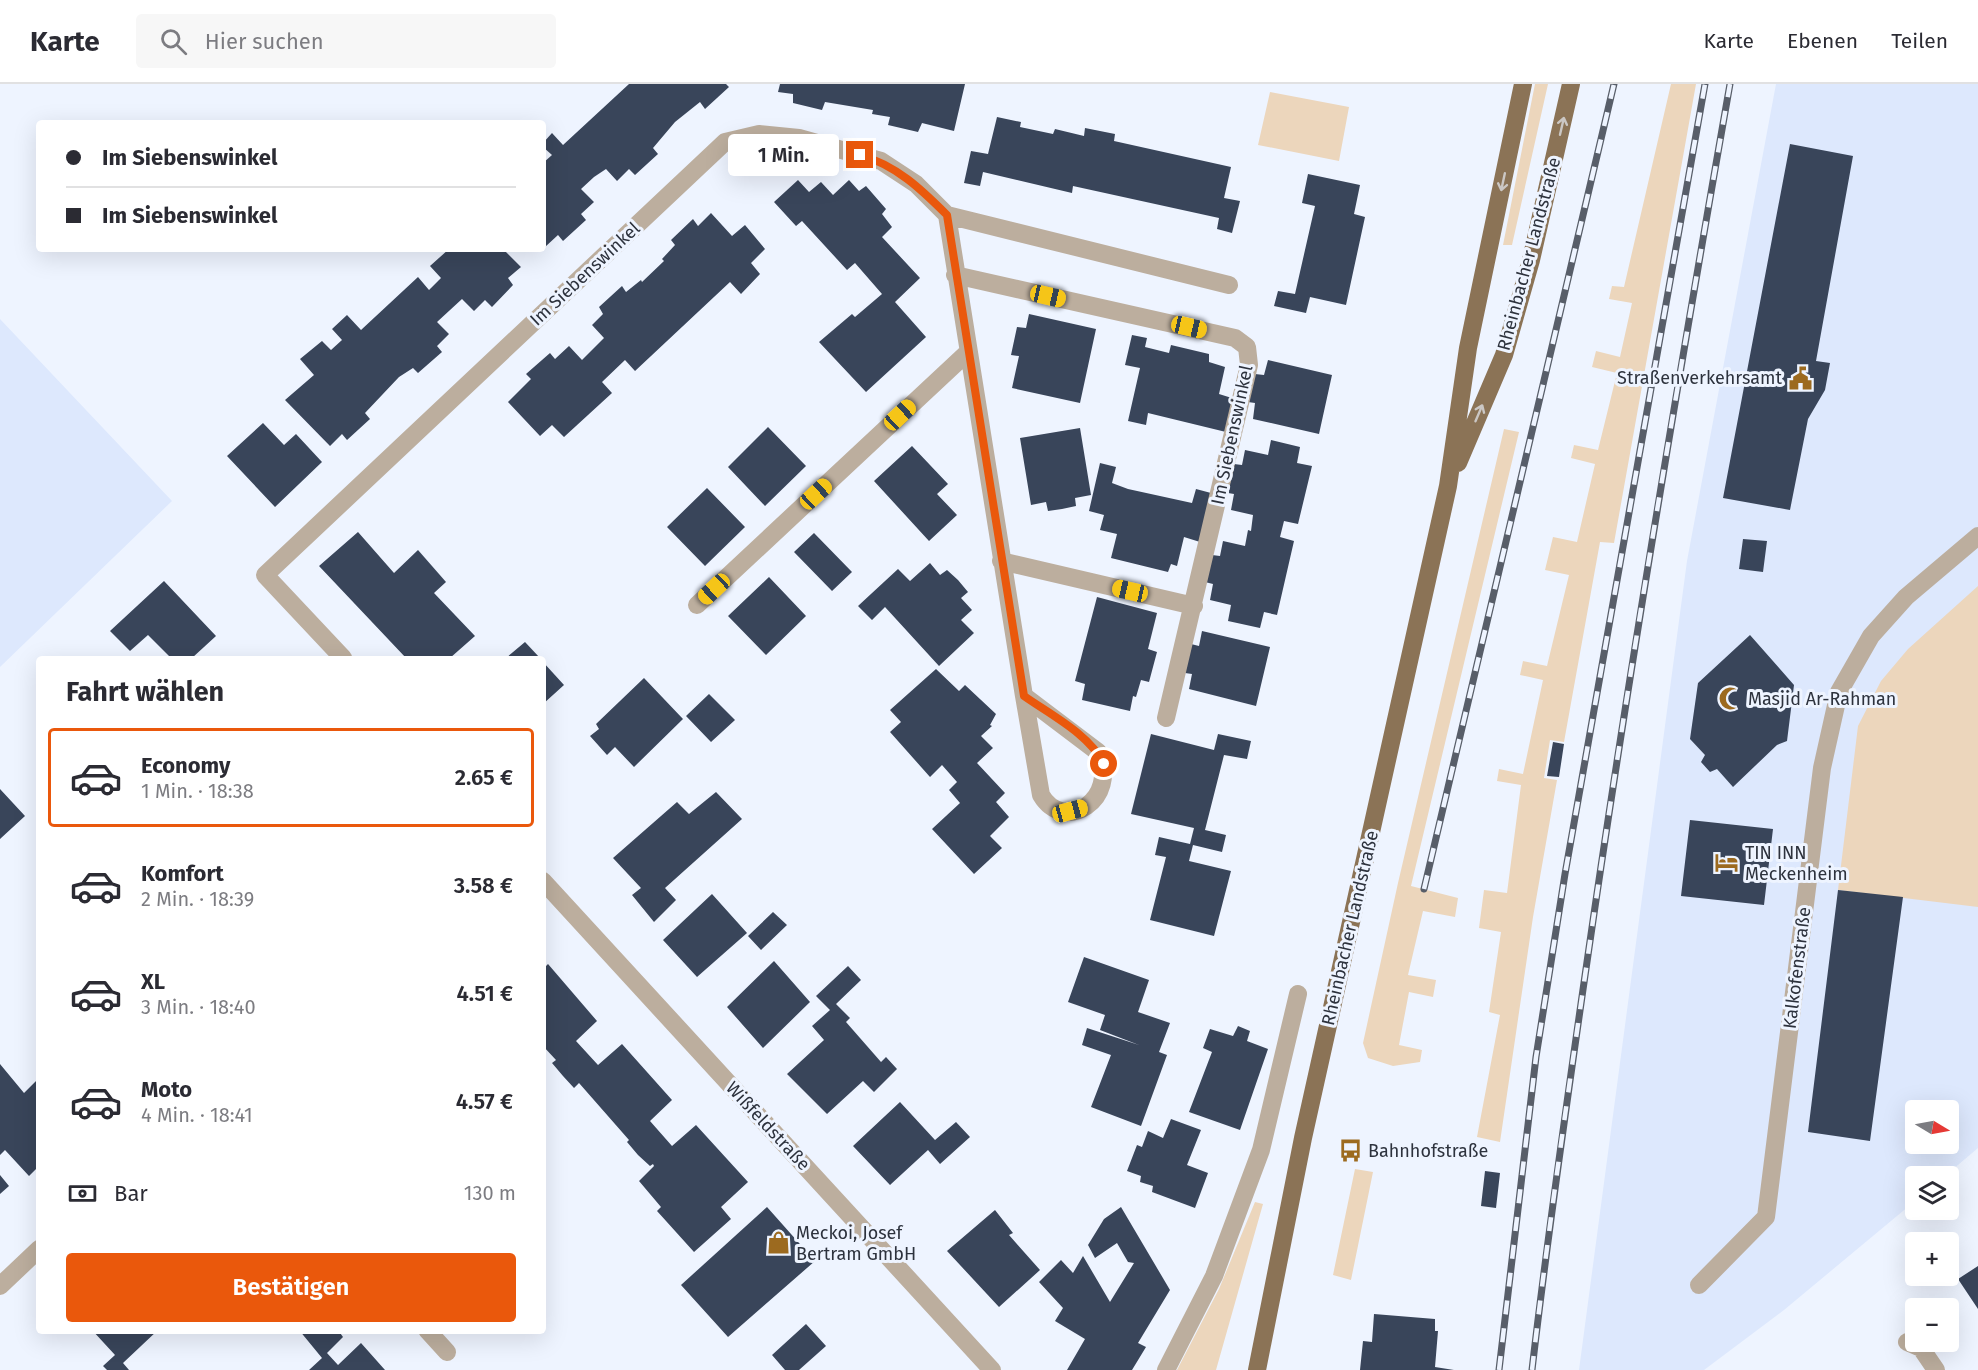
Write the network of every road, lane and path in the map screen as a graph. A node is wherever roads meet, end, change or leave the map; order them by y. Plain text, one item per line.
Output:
1 (1523, 84) edge
2 (1571, 84) edge
3 (947, 215) junction
4 (955, 275) junction
5 (1229, 285) dead end
6 (968, 352) junction
7 (1448, 486) junction
8 (1978, 536) edge
9 (1001, 561) junction
10 (697, 605) dead end
11 (1194, 606) junction
12 (341, 656) edge
13 (1024, 696) junction
14 (1166, 718) dead end
15 (546, 884) edge
16 (1298, 994) dead end
17 (36, 1252) edge
18 (1699, 1285) dead end
19 (0, 1286) edge
20 (431, 1334) edge
21 (447, 1352) dead end
22 (1925, 1352) edge
23 (993, 1370) edge
24 (1166, 1370) edge
25 (1257, 1370) edge
26 (1936, 1370) edge

1 -> 7 main road, Rheinbacher Landstraße
7 -> 2 main road, Rheinbacher Landstraße
3 - 4 street
3 - 5 street
3 - 12 street, Im Siebenswinkel
4 - 6 street
4 - 11 street, Im Siebenswinkel
6 - 9 street
6 - 10 street
7 - 25 main road, Rheinbacher Landstraße
8 - 18 street, Kalkofenstraße
9 - 11 street
9 - 13 street
11 - 14 street, Im Siebenswinkel
13 - 13 street
15 - 23 street, Wißfeldstraße
16 - 24 street
17 - 19 street
20 - 21 street
22 - 26 street

